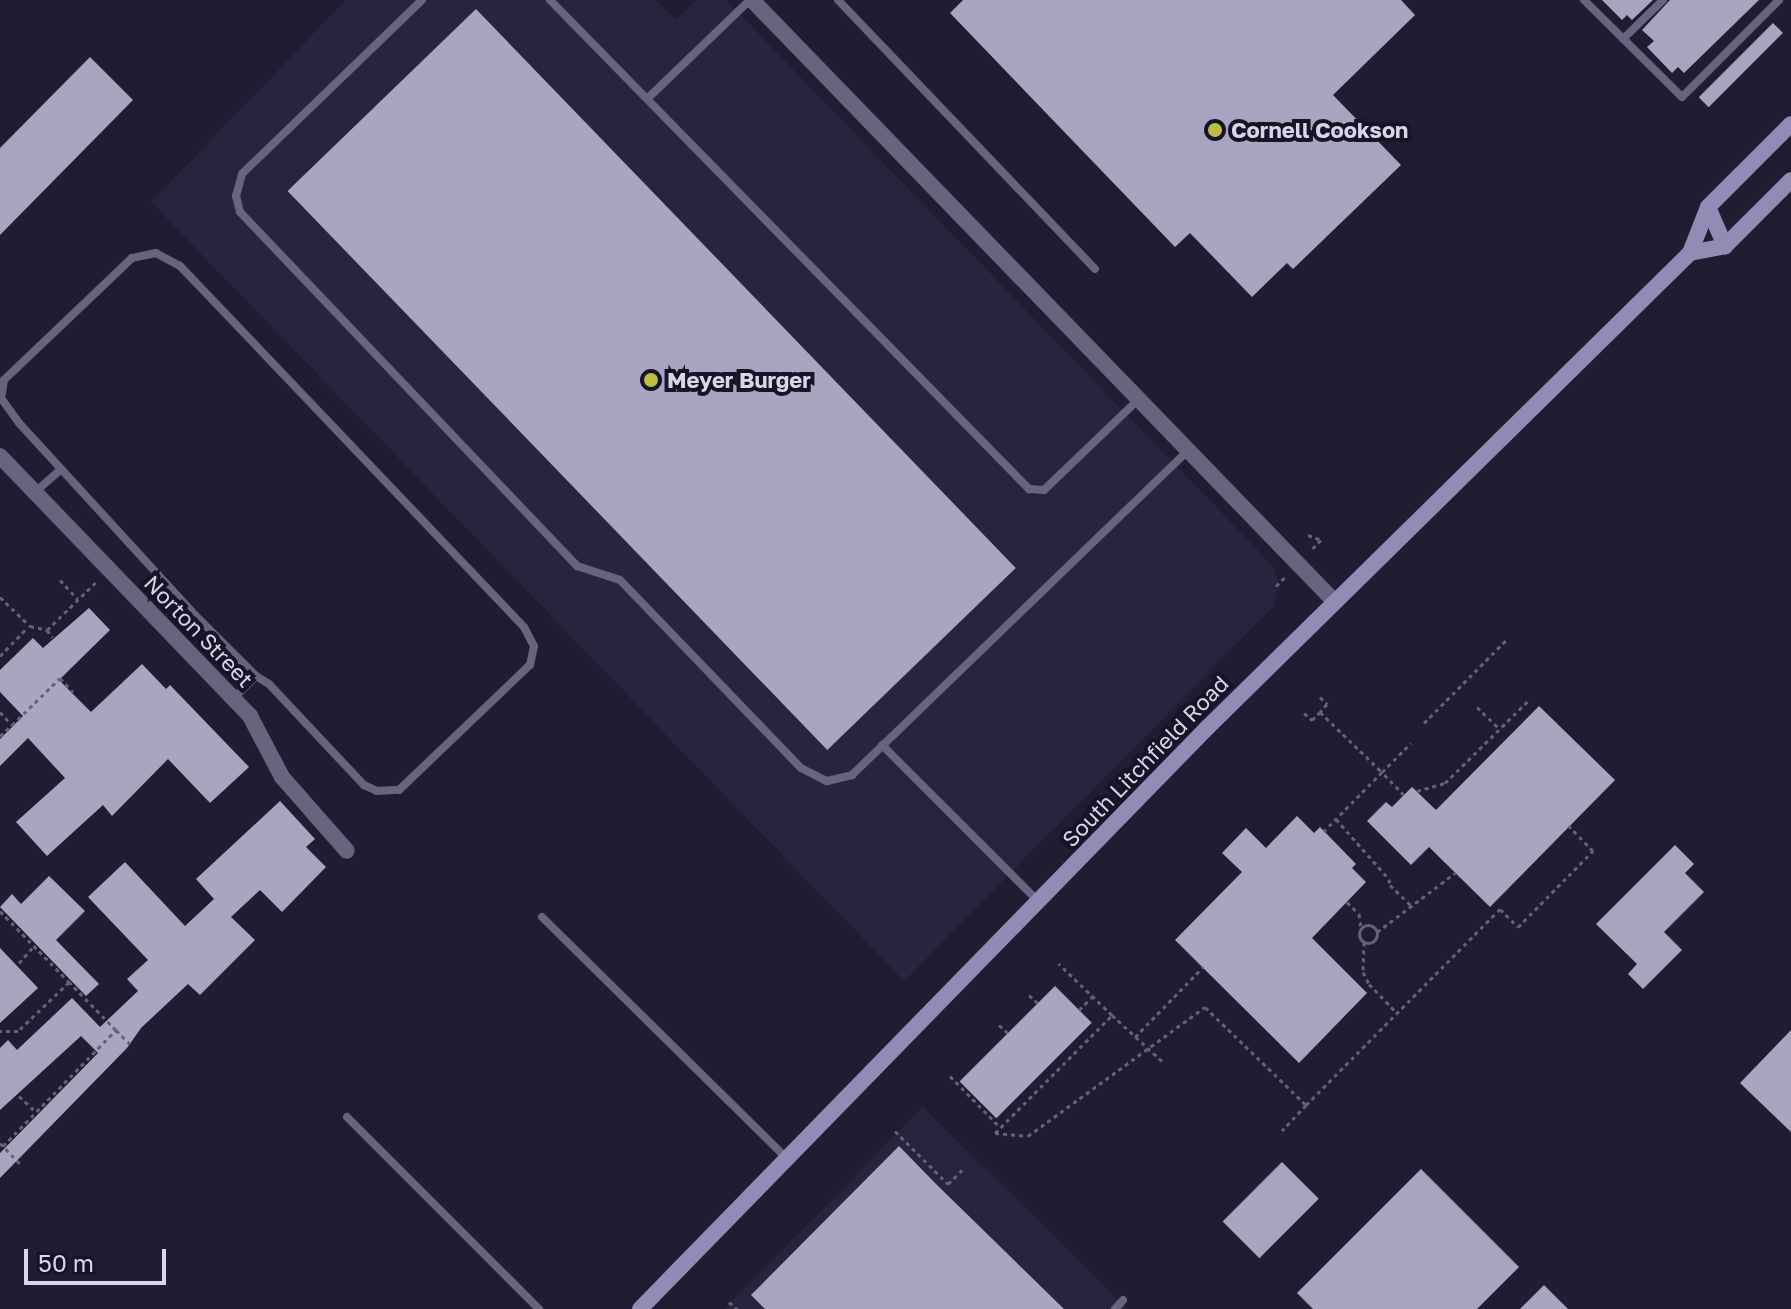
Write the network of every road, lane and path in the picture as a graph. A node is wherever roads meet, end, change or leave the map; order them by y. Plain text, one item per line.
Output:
1 (422, 0) edge
2 (550, 0) edge
3 (751, 0) edge
4 (838, 0) edge
5 (1584, 0) edge
6 (1663, 0) edge
7 (1779, 0) edge
8 (1623, 39) junction
9 (647, 99) junction
10 (1791, 124) edge
11 (1791, 180) edge
12 (1708, 207) junction
13 (1725, 246) junction
14 (1690, 253) junction
15 (1095, 269) dead end
16 (1139, 399) junction
17 (1189, 450) junction
18 (0, 456) edge
19 (61, 469) junction
20 (35, 492) junction
21 (98, 579) dead end
22 (60, 580) dead end
23 (0, 597) edge
24 (78, 599) junction
25 (1334, 601) junction
26 (69, 609) junction
27 (74, 614) dead end
28 (30, 626) junction
29 (47, 630) junction
30 (52, 637) dead end
31 (1506, 640) dead end
32 (0, 656) edge
33 (256, 676) junction
34 (73, 692) dead end
35 (1320, 697) dead end
36 (233, 698) junction
37 (1528, 701) dead end
38 (1477, 707) dead end
39 (0, 712) edge
40 (1320, 712) junction
41 (1304, 713) dead end
42 (1424, 723) dead end
43 (12, 725) junction
44 (1500, 729) junction
45 (0, 736) edge
46 (1411, 743) dead end
47 (882, 745) junction
48 (1382, 772) junction
49 (1417, 791) dead end
50 (1404, 795) dead end
51 (1336, 819) junction
52 (1569, 826) dead end
53 (1324, 831) dead end
54 (347, 851) dead end
55 (1455, 873) dead end
56 (1038, 901) junction
57 (1347, 902) dead end
58 (1413, 907) junction
59 (0, 911) edge
60 (542, 917) dead end
61 (1361, 929) junction
62 (1377, 932) junction
63 (1364, 942) junction
64 (34, 946) junction
65 (19, 963) dead end
66 (1059, 964) dead end
67 (1203, 967) dead end
68 (69, 982) junction
69 (1029, 995) dead end
70 (1092, 997) junction
71 (1038, 1003) dead end
72 (1079, 1010) dead end
73 (1397, 1013) junction
74 (1112, 1015) junction
75 (999, 1025) dead end
76 (116, 1030) junction
77 (0, 1031) edge
78 (1008, 1033) dead end
79 (1135, 1037) junction
80 (133, 1047) dead end
81 (1148, 1049) junction
82 (1162, 1061) dead end
83 (950, 1076) dead end
84 (19, 1096) dead end
85 (1306, 1105) junction
86 (36, 1112) junction
87 (347, 1117) dead end
88 (999, 1126) junction
89 (895, 1131) dead end
90 (1282, 1131) dead end
91 (2, 1145) edge
92 (786, 1159) junction
93 (21, 1165) dead end
94 (963, 1169) dead end
95 (1123, 1300) dead end
96 (729, 1302) dead end
97 (539, 1309) edge
98 (640, 1309) edge
99 (737, 1309) edge
100 (1115, 1309) edge

1 - 47 lane
2 - 9 lane
3 - 9 lane
3 - 16 street
4 - 15 lane
5 - 8 lane
6 - 8 lane
7 - 8 lane
9 - 16 lane
10 - 12 main road, South Litchfield Road
11 - 13 main road
12 - 13 main road
12 - 14 main road, South Litchfield Road
13 - 14 main road
14 - 25 main road, South Litchfield Road
16 - 17 street
17 - 25 street
17 - 47 lane
18 - 20 street, Norton Street
19 - 20 lane
19 - 33 lane
19 - 33 lane
20 - 36 street, Norton Street
21 - 24 path
22 - 24 path
23 - 28 path
24 - 26 path
25 - 56 main road, South Litchfield Road
26 - 27 path
26 - 29 path
28 - 29 path
28 - 32 path
29 - 30 path
31 - 42 path
33 - 36 lane
34 - 43 path
35 - 40 path
36 - 54 street, Norton Street
37 - 44 path
38 - 44 path
39 - 43 path
40 - 41 path
40 - 48 path
43 - 45 path
44 - 49 path
46 - 48 path
47 - 56 lane
48 - 50 path
48 - 51 path
51 - 53 path
51 - 58 path
52 - 73 path
55 - 58 path
56 - 92 main road, South Litchfield Road
57 - 61 path
58 - 62 path
59 - 64 path
60 - 92 lane
61 - 62 path
61 - 63 path
62 - 63 path
63 - 73 path
64 - 65 path
64 - 68 path
66 - 70 path
67 - 79 path
68 - 76 path
68 - 77 path
69 - 71 path
70 - 72 path
70 - 74 path
73 - 85 path
74 - 79 path
74 - 88 path
75 - 78 path
76 - 80 path
76 - 86 path
79 - 81 path
81 - 82 path
81 - 85 path
81 - 88 path
83 - 88 path
84 - 86 path
85 - 90 path
86 - 91 path
87 - 97 lane
89 - 94 path
91 - 93 path
92 - 98 main road, South Litchfield Road
95 - 100 lane
96 - 99 path

